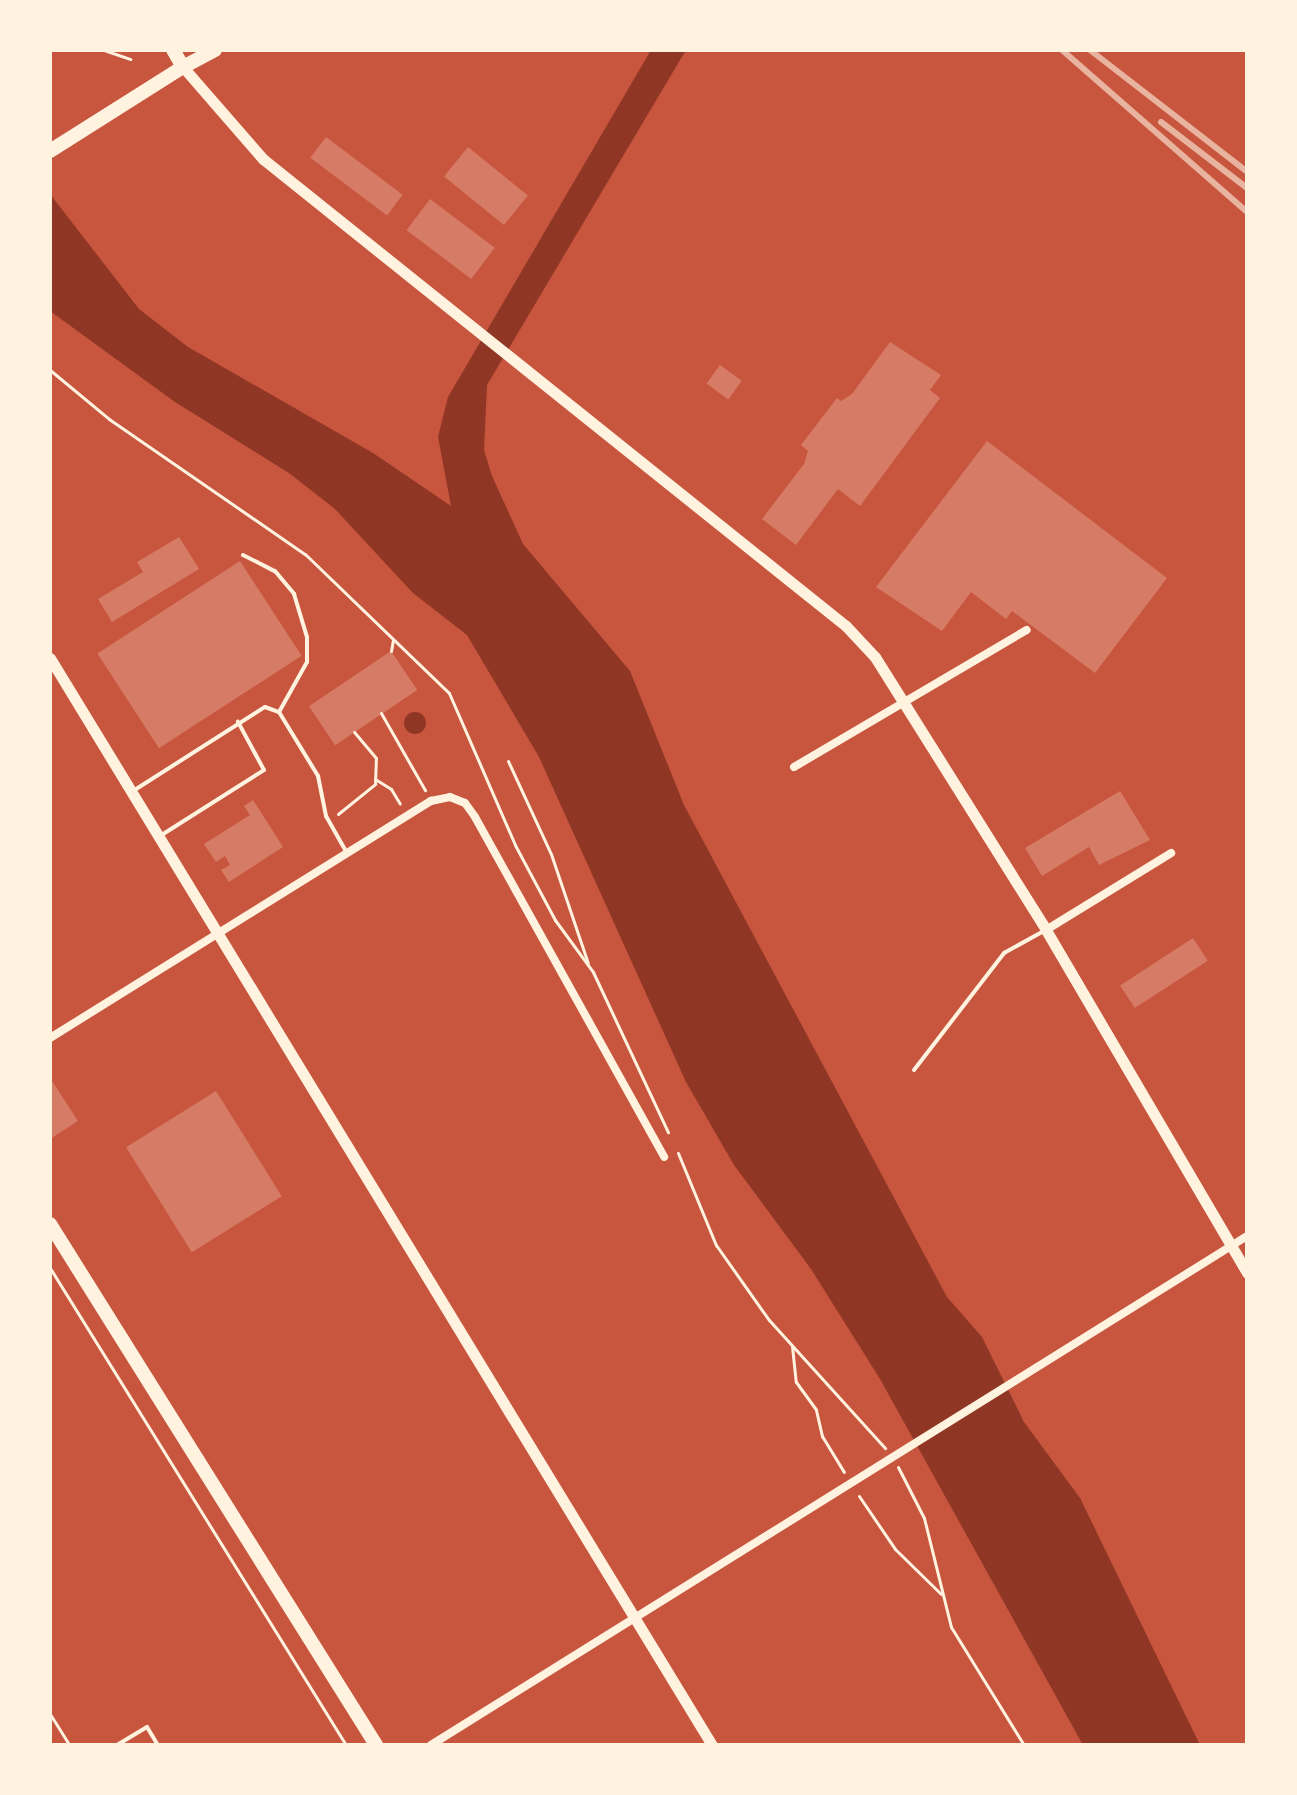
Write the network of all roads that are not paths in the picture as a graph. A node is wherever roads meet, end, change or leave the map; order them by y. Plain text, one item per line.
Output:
1 (173, 50) edge
2 (215, 50) edge
3 (183, 67) junction
4 (53, 149) edge
5 (243, 555) dead end
6 (1027, 630) dead end
7 (50, 658) edge
8 (901, 704) junction
9 (279, 712) junction
10 (238, 722) junction
11 (794, 767) dead end
12 (131, 793) junction
13 (158, 837) junction
14 (351, 851) junction
15 (1171, 853) dead end
16 (1046, 930) junction
17 (217, 936) junction
18 (50, 1038) edge
19 (914, 1070) dead end
20 (664, 1157) dead end
21 (50, 1224) edge
22 (1247, 1236) edge
23 (1232, 1245) junction
24 (1247, 1273) edge
25 (636, 1619) junction
26 (117, 1745) edge
27 (158, 1745) edge
28 (376, 1745) edge
29 (431, 1745) edge
30 (712, 1745) edge

1 - 3 main road
2 - 3 main road
3 - 4 main road
3 - 8 street
5 - 9 lane
6 - 8 street
7 - 12 street
8 - 11 street
8 - 16 street
9 - 10 lane
9 - 14 lane
10 - 12 lane
10 - 13 lane
12 - 13 street
13 - 17 street
14 - 17 street
14 - 20 street
15 - 16 street
16 - 19 lane
16 - 23 street
17 - 18 street
17 - 25 street
21 - 28 main road
22 - 23 street
23 - 24 street
23 - 25 street
25 - 29 street
25 - 30 street
26 - 27 lane

